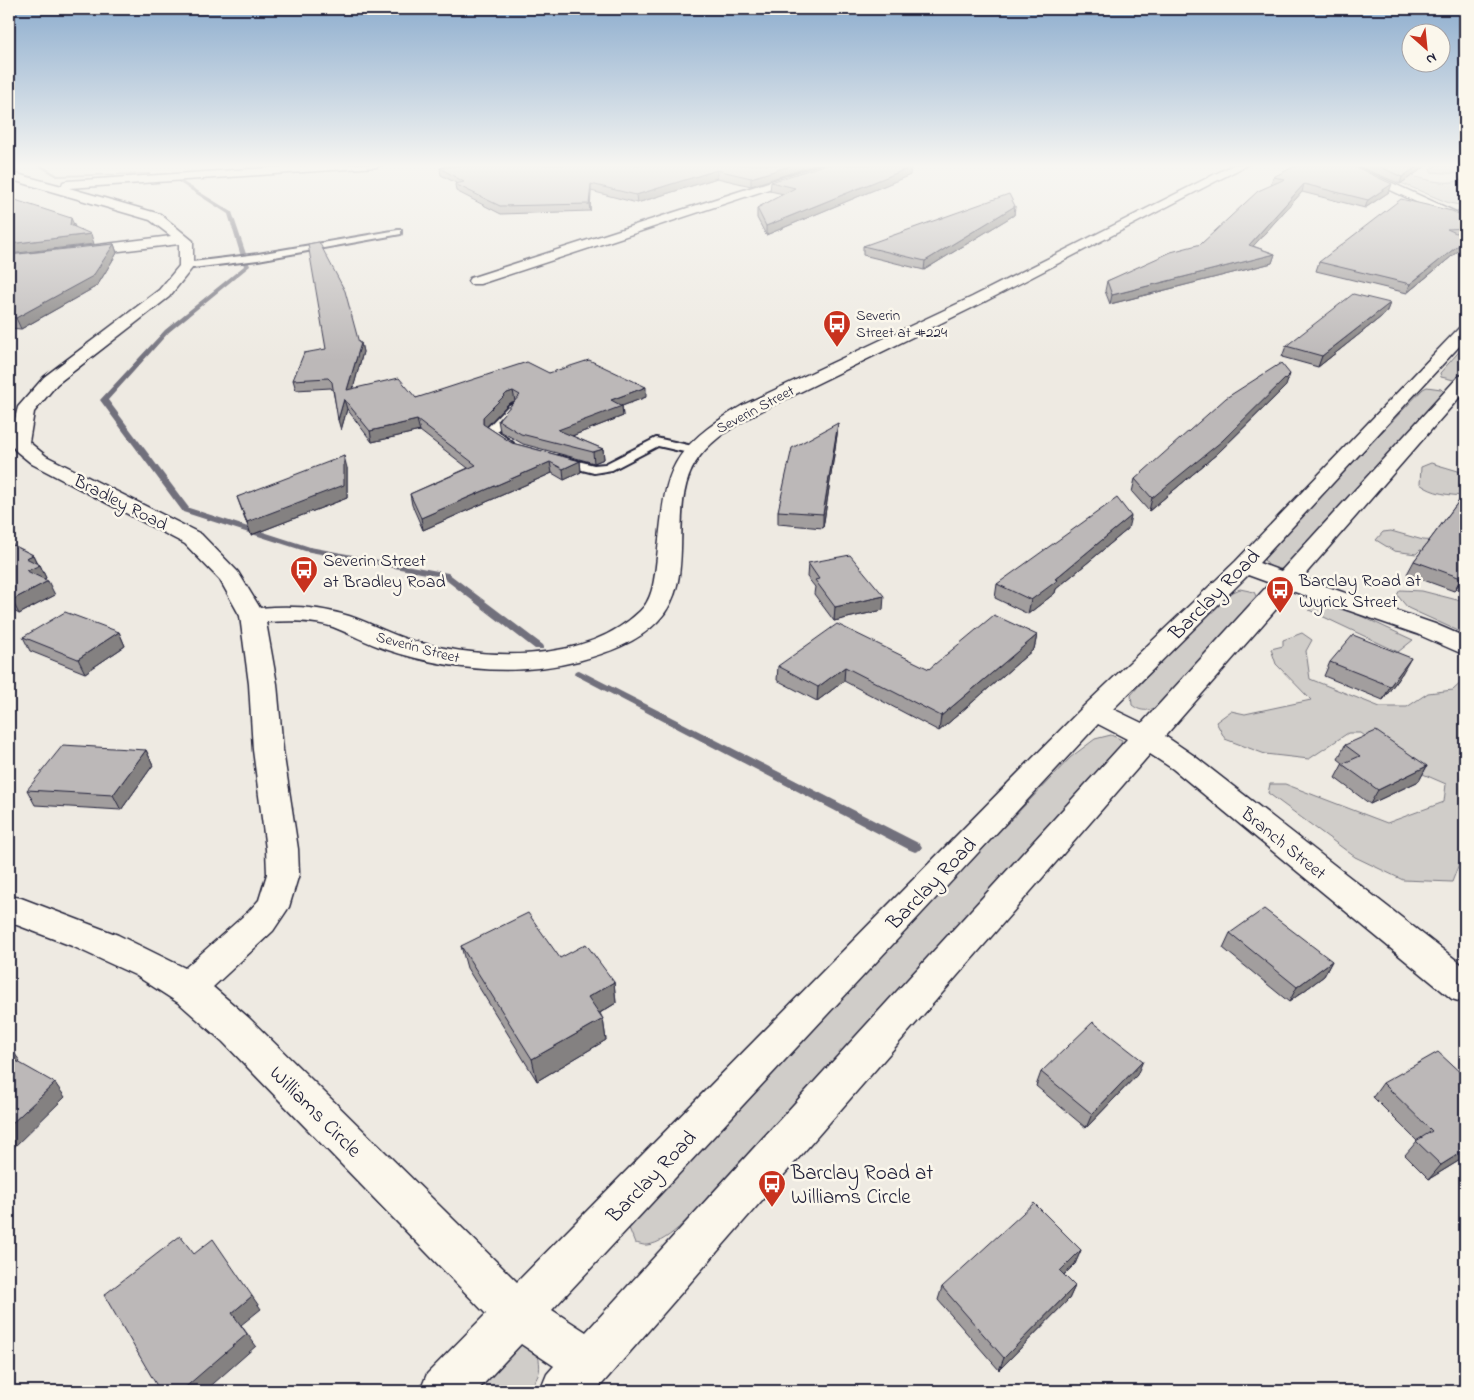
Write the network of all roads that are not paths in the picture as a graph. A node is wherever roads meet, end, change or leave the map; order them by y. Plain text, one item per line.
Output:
1 (177, 229) edge
2 (635, 229) edge
3 (1115, 229) edge
4 (398, 232) dead end
5 (184, 238) junction
6 (9, 260) edge
7 (184, 266) junction
8 (476, 281) dead end
9 (1465, 332) edge
10 (1421, 378) junction
11 (1462, 384) edge
12 (514, 406) edge
13 (518, 449) edge
14 (693, 450) junction
15 (542, 455) edge
16 (1244, 566) junction
17 (1286, 580) junction
18 (252, 616) junction
19 (1465, 647) edge
20 (1095, 712) junction
21 (1146, 737) junction
22 (9, 909) edge
23 (187, 988) junction
24 (1465, 988) edge
25 (518, 1315) junction
26 (577, 1377) edge
27 (444, 1391) edge

1 - 5 street
2 - 8 street
3 - 14 street, Severin Street
4 - 7 lane
5 - 6 street
5 - 7 street
7 - 18 street, Bradley Road
9 - 10 street, Barclay Road
10 - 11 street
10 - 16 street, Barclay Road
11 - 17 street
12 - 13 lane
14 - 15 lane
14 - 18 street, Severin Street
16 - 17 street
16 - 20 street, Barclay Road
17 - 19 street
17 - 21 street
18 - 23 street, Bradley Road
20 - 21 street, Branch Street
20 - 25 street, Barclay Road
21 - 24 street, Branch Street
21 - 26 street
22 - 23 street, Williams Circle
23 - 25 street, Williams Circle
25 - 26 street, Williams Circle
25 - 27 street, Barclay Road

